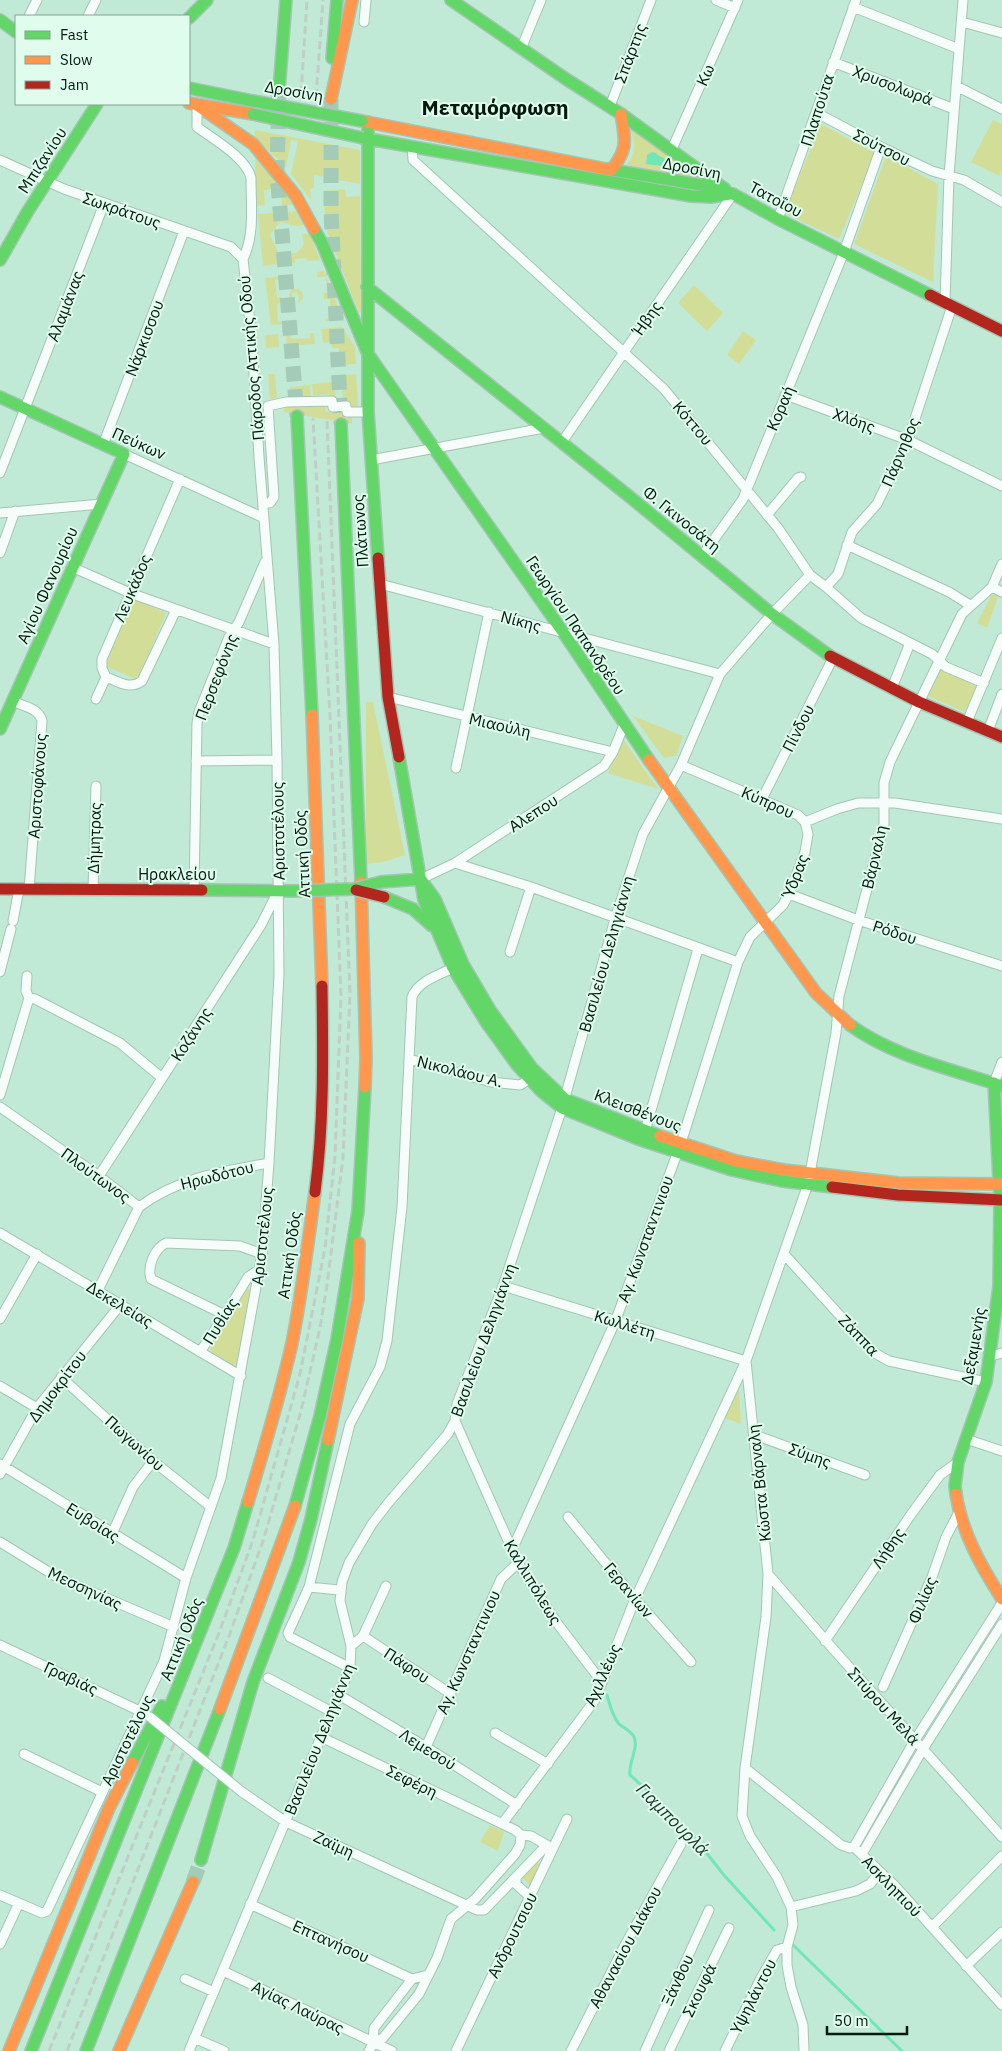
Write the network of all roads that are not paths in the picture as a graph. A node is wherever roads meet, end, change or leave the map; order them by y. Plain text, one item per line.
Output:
1 (37, 0) edge
2 (96, 0) edge
3 (207, 0) edge
4 (337, 0) edge
5 (352, 0) edge
6 (366, 0) edge
7 (451, 0) edge
8 (540, 0) edge
9 (651, 0) edge
10 (716, 0) edge
11 (963, 0) edge
12 (285, 1) edge
13 (855, 3) edge
14 (736, 4) edge
15 (30, 15) edge
16 (88, 15) edge
17 (190, 17) edge
18 (0, 20) edge
19 (364, 22) dead end
20 (962, 22) junction
21 (0, 32) edge
22 (15, 33) edge
23 (1002, 33) edge
24 (15, 34) edge
25 (521, 49) junction
26 (959, 50) junction
27 (833, 62) junction
28 (956, 86) junction
29 (190, 88) edge
30 (278, 91) tunnel mouth
31 (193, 104) edge
32 (96, 105) edge
33 (610, 106) junction
34 (954, 109) junction
35 (1002, 109) edge
36 (817, 113) junction
37 (621, 114) junction
38 (365, 121) junction
39 (365, 138) junction
40 (412, 146) junction
41 (881, 147) junction
42 (672, 149) junction
43 (0, 160) edge
44 (612, 170) junction
45 (949, 176) junction
46 (46, 181) junction
47 (733, 194) junction
48 (1002, 202) edge
49 (104, 204) junction
50 (778, 219) junction
51 (184, 231) junction
52 (844, 252) junction
53 (243, 259) junction
54 (0, 260) edge
55 (367, 287) junction
56 (948, 304) junction
57 (1002, 331) edge
58 (623, 353) junction
59 (368, 354) junction
60 (786, 394) junction
61 (0, 397) edge
62 (25, 409) junction
63 (368, 412) junction
64 (297, 416) tunnel mouth
65 (341, 424) tunnel mouth
66 (544, 428) junction
67 (908, 440) junction
68 (562, 442) junction
69 (104, 445) junction
70 (436, 449) junction
71 (124, 454) junction
72 (371, 460) junction
73 (0, 473) edge
74 (801, 477) dead end
75 (180, 479) junction
76 (1002, 486) edge
77 (747, 489) junction
78 (101, 504) junction
79 (263, 504) junction
80 (15, 511) junction
81 (0, 513) edge
82 (767, 515) junction
83 (264, 518) junction
84 (847, 545) junction
85 (0, 553) edge
86 (702, 556) junction
87 (267, 560) junction
88 (1002, 564) edge
89 (72, 568) junction
90 (810, 575) junction
91 (380, 584) junction
92 (826, 587) junction
93 (992, 587) junction
94 (1002, 592) edge
95 (130, 593) junction
96 (970, 605) junction
97 (176, 610) junction
98 (489, 612) junction
99 (772, 614) junction
100 (232, 630) junction
101 (563, 632) junction
102 (1002, 638) edge
103 (910, 643) junction
104 (274, 644) junction
105 (833, 658) junction
106 (939, 662) junction
107 (720, 674) junction
108 (106, 677) junction
109 (984, 683) junction
110 (892, 688) junction
111 (1002, 694) edge
112 (388, 697) junction
113 (96, 699) dead end
114 (12, 701) junction
115 (919, 702) junction
116 (467, 717) junction
117 (967, 722) junction
118 (624, 725) junction
119 (0, 729) edge
120 (988, 731) junction
121 (1002, 737) edge
122 (613, 752) junction
123 (277, 760) junction
124 (196, 761) junction
125 (681, 765) junction
126 (456, 768) dead end
127 (96, 786) dead end
128 (668, 787) junction
129 (762, 799) junction
130 (884, 804) junction
131 (1002, 819) edge
132 (805, 822) junction
133 (455, 863) junction
134 (421, 879) junction
135 (531, 887) junction
136 (0, 889) edge
137 (24, 889) junction
138 (353, 889) junction
139 (93, 890) junction
140 (194, 890) junction
141 (278, 891) junction
142 (790, 894) junction
143 (615, 919) junction
144 (858, 920) junction
145 (764, 923) junction
146 (438, 933) junction
147 (698, 949) junction
148 (510, 952) dead end
149 (738, 962) junction
150 (1002, 966) edge
151 (453, 968) junction
152 (0, 972) edge
153 (28, 976) dead end
154 (29, 998) junction
155 (838, 1016) junction
156 (409, 1058) junction
157 (1002, 1062) edge
158 (533, 1077) junction
159 (162, 1078) junction
160 (998, 1085) edge
161 (0, 1094) edge
162 (564, 1103) junction
163 (0, 1107) edge
164 (646, 1131) junction
165 (679, 1148) junction
166 (269, 1163) junction
167 (99, 1176) junction
168 (809, 1179) junction
169 (899, 1183) junction
170 (1001, 1184) edge
171 (898, 1195) junction
172 (1001, 1200) edge
173 (140, 1207) junction
174 (358, 1211) junction
175 (0, 1233) edge
176 (37, 1254) junction
177 (262, 1254) junction
178 (784, 1254) junction
179 (260, 1269) junction
180 (504, 1286) junction
181 (98, 1290) junction
182 (121, 1304) junction
183 (225, 1315) junction
184 (0, 1319) edge
185 (615, 1322) junction
186 (200, 1352) junction
187 (1002, 1353) edge
188 (990, 1356) junction
189 (746, 1361) junction
190 (240, 1376) junction
191 (61, 1377) junction
192 (986, 1382) junction
193 (0, 1386) edge
194 (37, 1408) junction
195 (454, 1421) junction
196 (755, 1435) junction
197 (966, 1440) junction
198 (1002, 1451) edge
199 (153, 1461) junction
200 (958, 1462) junction
201 (1, 1468) edge
202 (865, 1475) dead end
203 (211, 1507) junction
204 (959, 1512) junction
205 (568, 1517) dead end
206 (112, 1534) junction
207 (0, 1542) edge
208 (234, 1548) junction
209 (512, 1550) junction
210 (518, 1563) junction
211 (768, 1574) junction
212 (186, 1578) junction
213 (386, 1586) dead end
214 (309, 1587) junction
215 (339, 1590) junction
216 (635, 1599) junction
217 (1002, 1599) edge
218 (1002, 1603) edge
219 (1002, 1624) edge
220 (174, 1628) junction
221 (363, 1636) junction
222 (825, 1641) junction
223 (0, 1645) edge
224 (351, 1646) junction
225 (691, 1662) dead end
226 (350, 1668) junction
227 (268, 1678) dead end
228 (601, 1681) junction
229 (883, 1687) dead end
230 (451, 1694) junction
231 (339, 1695) junction
232 (142, 1710) junction
233 (332, 1712) junction
234 (495, 1733) dead end
235 (321, 1737) junction
236 (915, 1740) junction
237 (426, 1747) junction
238 (923, 1749) junction
239 (24, 1754) dead end
240 (548, 1764) junction
241 (745, 1768) junction
242 (102, 1792) junction
243 (516, 1805) junction
244 (567, 1819) dead end
245 (286, 1822) junction
246 (502, 1824) junction
247 (521, 1835) junction
248 (1002, 1837) edge
249 (681, 1844) dead end
250 (550, 1847) junction
251 (854, 1847) junction
252 (862, 1854) junction
253 (1002, 1856) edge
254 (201, 1860) tunnel mouth
255 (880, 1872) junction
256 (516, 1877) junction
257 (193, 1882) tunnel mouth
258 (0, 1895) edge
259 (530, 1897) junction
260 (19, 1904) junction
261 (250, 1904) junction
262 (466, 1906) junction
263 (791, 1907) junction
264 (709, 1910) dead end
265 (932, 1927) junction
266 (728, 1928) dead end
267 (1002, 1932) edge
268 (0, 1944) edge
269 (787, 1947) junction
270 (966, 1966) junction
271 (223, 1970) junction
272 (428, 1975) junction
273 (185, 1979) dead end
274 (412, 1979) junction
275 (214, 1992) junction
276 (1002, 2005) edge
277 (194, 2038) junction
278 (371, 2047) edge
279 (9, 2051) edge
280 (31, 2051) edge
281 (86, 2051) edge
282 (119, 2051) edge
283 (189, 2051) edge
284 (224, 2051) edge
285 (392, 2051) edge
286 (456, 2051) edge
287 (571, 2051) edge
288 (645, 2051) edge
289 (669, 2051) edge
290 (725, 2051) edge
291 (804, 2051) edge

1 - 15 street
2 - 16 street
3 - 17 main road
4 - 5 main road
6 - 19 street
7 - 25 main road, Τατοΐου
8 - 25 street
9 - 33 street, Σπάρτης
10 - 14 street
11 - 20 street, Πάρνηθος
12 - 30 main road
13 - 26 street
13 - 27 street, Πλαπούτα
14 - 42 street, Κω
18 - 22 main road
20 - 23 street
20 - 26 street, Πάρνηθος
21 - 24 main road
25 - 33 main road, Τατοΐου
26 - 28 street, Πάρνηθος
27 - 34 street, Χρυσολωρά
27 - 36 street, Πλαπούτα
28 - 34 street, Πάρνηθος
28 - 35 street, Χρυσολωρά
29 - 38 main road, Δροσίνη, bridge
31 - 39 main road, Δροσίνη, bridge
31 - 53 street, Πάροδος Αττικής Οδού
31 - 59 main road, Γεωργίου Παπανδρέου
32 - 46 main road, Μπιζανίου
33 - 37 main road, Τατοΐου
34 - 45 street, Πάρνηθος
36 - 41 street, Σούτσου
36 - 50 street, Πλαπούτα
37 - 42 main road, Τατοΐου
37 - 44 main road
38 - 39 main road, Πλάτωνος
38 - 44 main road, Δροσίνη
39 - 40 main road, Δροσίνη
39 - 55 main road, Πλάτωνος
40 - 47 main road, Δροσίνη
40 - 58 street, Κόττου
41 - 45 street, Σούτσου
41 - 52 street, Κοραή
42 - 47 main road, Τατοΐου
43 - 46 street, Σωκράτους
44 - 47 main road, Δροσίνη
45 - 48 street, Σούτσου
45 - 56 street, Πάρνηθος
46 - 49 street, Σωκράτους
46 - 54 main road, Μπιζανίου
47 - 50 main road, Τατοΐου
47 - 58 street, Ήβης
49 - 51 street, Σωκράτους
49 - 62 street, Αλαμάνας
50 - 52 main road, Τατοΐου
51 - 53 street, Σωκράτους
51 - 69 street, Νάρκισσου
52 - 56 main road, Τατοΐου
52 - 60 street, Κοραή
53 - 79 street, Πάροδος Αττικής Οδού
55 - 59 main road, Πλάτωνος
55 - 66 main road, Φ. Γκινοσάτη
56 - 57 main road, Τατοΐου
56 - 67 street, Πάρνηθος
58 - 68 street, Ήβης
58 - 77 street, Κόττου
59 - 63 main road, Πλάτωνος
59 - 70 main road, Γεωργίου Παπανδρέου
60 - 67 street, Χλόης
60 - 77 street, Κοραή
61 - 62 main road, Πεύκων
62 - 69 main road, Πεύκων
62 - 73 street, Αλαμάνας
63 - 72 main road, Πλάτωνος
63 - 79 street
64 - 208 main road, Αττική Οδός
65 - 174 main road
66 - 68 main road, Φ. Γκινοσάτη
66 - 70 street
67 - 76 street, Χλόης
67 - 84 street, Πάρνηθος
68 - 86 main road, Φ. Γκινοσάτη
69 - 71 main road, Πεύκων
70 - 72 street
70 - 101 main road, Γεωργίου Παπανδρέου
71 - 75 street, Πεύκων
71 - 78 main road, Αγίου Φανουρίου
72 - 91 main road, Πλάτωνος
74 - 82 street
75 - 83 street, Πεύκων
75 - 95 street, Λευκάδος
77 - 82 street, Κόττου
77 - 86 street, Κοραή
78 - 80 street
78 - 89 main road, Αγίου Φανουρίου
79 - 83 street, Πάροδος Αττικής Οδού
80 - 81 street
80 - 85 street
82 - 90 street, Κόττου
83 - 87 street, Αριστοτέλους
84 - 92 street, Πάρνηθος
84 - 96 street
86 - 99 main road, Φ. Γκινοσάτη
87 - 100 street, Περσεφόνης
87 - 104 street, Αριστοτέλους
88 - 93 street
89 - 95 street
89 - 114 main road, Αγίου Φανουρίου
90 - 92 street, Κόττου
90 - 99 street
91 - 98 street, Νίκης
91 - 112 main road, Πλάτωνος
92 - 103 street, Κόττου
93 - 94 street
93 - 96 street, Βάρναλη
95 - 97 street
95 - 108 street, Λευκάδος
96 - 106 street, Βάρναλη
97 - 100 street
97 - 108 street
98 - 101 street, Νίκης
98 - 116 street
99 - 105 main road, Φ. Γκινοσάτη
99 - 107 street, Βασιλείου Δεληγιάννη
100 - 104 street
100 - 124 street, Περσεφόνης
101 - 107 street, Νίκης
101 - 118 main road, Γεωργίου Παπανδρέου
102 - 109 street
103 - 106 street, Κόττου
103 - 110 street
104 - 123 street, Αριστοτέλους
105 - 110 main road, Φ. Γκινοσάτη
105 - 129 street, Πίνδου
106 - 109 street, Κόττου
106 - 115 street, Βάρναλη
107 - 125 street, Βασιλείου Δεληγιάννη
108 - 113 street, Λευκάδος
109 - 117 street
110 - 115 main road, Φ. Γκινοσάτη
111 - 120 street
112 - 116 street, Μιαούλη
112 - 134 main road, Πλάτωνος
114 - 119 main road, Αγίου Φανουρίου
114 - 137 street, Αριστοφάνους
115 - 117 main road, Φ. Γκινοσάτη
115 - 130 street, Βάρναλη
116 - 122 street, Μιαούλη
116 - 126 street
117 - 120 main road, Φ. Γκινοσάτη
118 - 122 street, Αλεπου
118 - 128 main road, Γεωργίου Παπανδρέου
120 - 121 main road, Φ. Γκινοσάτη
122 - 133 street, Αλεπου
123 - 124 street
123 - 141 street, Αριστοτέλους
124 - 140 street, Περσεφόνης
125 - 128 street, Βασιλείου Δεληγιάννη
125 - 129 street, Κύπρου
127 - 139 street, Δήμητρας
128 - 143 street, Βασιλείου Δεληγιάννη
128 - 145 main road, Γεωργίου Παπανδρέου
129 - 132 street, Κύπρου
130 - 131 street, Κύπρου
130 - 132 street, Κύπρου
130 - 144 street, Βάρναλη
132 - 142 street, Ύδρας
133 - 134 street, Αλεπου
133 - 135 street
134 - 138 main road, Ηρακλείου, bridge
134 - 146 main road, Πλάτωνος
134 - 158 main road, Κλεισθένους
135 - 143 street
135 - 148 street
136 - 137 main road, Ηρακλείου
137 - 139 main road, Ηρακλείου
137 - 152 street, Αριστοφάνους
138 - 141 main road, Ηρακλείου, bridge
138 - 146 main road, Ηρακλείου, bridge
139 - 140 main road, Ηρακλείου
140 - 141 main road, Ηρακλείου
141 - 159 street, Κοζάνης
141 - 166 street, Αριστοτέλους
142 - 144 street, Ρόδου
142 - 145 street, Ύδρας
143 - 147 street
143 - 162 street, Βασιλείου Δεληγιάννη
144 - 150 street, Ρόδου
144 - 155 street, Βάρναλη
145 - 149 street, Αγ. Κωνσταντινιου
145 - 155 main road, Γεωργίου Παπανδρέου
146 - 151 main road, Κλεισθένους
147 - 149 street
147 - 164 street
149 - 165 street, Αγ. Κωνσταντινιου
151 - 156 street
151 - 158 main road, Κλεισθένους
153 - 154 street
154 - 159 street
154 - 161 street
155 - 160 main road, Γεωργίου Παπανδρέου
155 - 168 street, Κώστα Βάρναλη
156 - 158 street, Νικολάου Α.
156 - 214 street
157 - 160 street
158 - 162 main road, Κλεισθένους
159 - 167 street, Κοζάνης
160 - 170 main road, Δεξαμενής
162 - 164 main road, Κλεισθένους
162 - 165 main road, Κλεισθένους
162 - 180 street, Βασιλείου Δεληγιάννη
163 - 167 street, Πλούτωνος
164 - 165 main road, Κλεισθένους
165 - 168 main road, Κλεισθένους
165 - 185 street, Αγ. Κωνσταντινιου
166 - 173 street, Ηρωδότου
166 - 177 street, Αριστοτέλους
167 - 173 street, Πλούτωνος
168 - 169 main road, Κλεισθένους
168 - 171 main road, Κλεισθένους
168 - 178 street, Κώστα Βάρναλη
169 - 170 main road, Κλεισθένους
169 - 171 main road
170 - 172 main road, Δεξαμενής
171 - 172 main road, Κλεισθένους
172 - 188 main road, Δεξαμενής
173 - 181 street, Πλούτωνος
174 - 254 main road
174 - 281 main road
175 - 176 street, Δεκελείας
176 - 181 street, Δεκελείας
176 - 184 street
177 - 179 street, Αριστοτέλους
177 - 183 street
178 - 189 street, Κώστα Βάρναλη
178 - 192 street, Ζάππα
179 - 183 street, Πυθίας
179 - 190 street, Αριστοτέλους
180 - 185 street, Κωλλέτη
180 - 195 street, Βασιλείου Δεληγιάννη
181 - 182 street, Δεκελείας
182 - 186 street, Δεκελείας
182 - 191 street, Δημοκρίτου
183 - 186 street, Πυθίας
185 - 189 street, Κωλλέτη
185 - 209 street, Αγ. Κωνσταντινιου
186 - 190 street, Δεκελείας
187 - 188 street
188 - 192 main road, Δεξαμενής
189 - 196 street, Κώστα Βάρναλη
189 - 216 street, Αχιλλέως
190 - 203 street, Αριστοτέλους
191 - 194 street, Δημοκρίτου
191 - 199 street, Πωγωνίου
192 - 197 main road, Δεξαμενής
193 - 194 street
194 - 201 street, Δημοκρίτου
195 - 209 street, Καλλιπόλεως
195 - 215 street, Βασιλείου Δεληγιάννη
196 - 202 street, Σύμης
196 - 211 street, Κώστα Βάρναλη
197 - 198 street
197 - 200 main road, Δεξαμενής
199 - 203 street, Πωγωνίου
199 - 206 street
200 - 204 main road, Δεξαμενής
200 - 222 street, Λήθης
201 - 206 street, Ευβοίας
203 - 212 street, Αριστοτέλους
204 - 217 main road, Δεξαμενής
204 - 229 street, Φιλίας
205 - 216 street, Γερανίων
206 - 212 street, Ευβοίας
207 - 220 street, Μεσσηνίας
208 - 279 main road
208 - 280 main road, Αττική Οδός
209 - 210 street, Καλλιπόλεως
210 - 228 street, Καλλιπόλεως
210 - 230 street, Αγ. Κωνσταντινιου
211 - 222 street, Σπύρου Μελά
211 - 241 street, Κώστα Βάρναλη
212 - 220 street, Αριστοτέλους
213 - 221 street
214 - 215 street
214 - 226 street
215 - 224 street, Βασιλείου Δεληγιάννη
216 - 225 street, Γερανίων
216 - 228 street, Αχιλλέως
218 - 236 street
219 - 238 street
220 - 232 street, Αριστοτέλους
221 - 224 street
221 - 230 street, Πάφου
222 - 236 street, Σπύρου Μελά
223 - 232 street, Γραβιάς
224 - 226 street, Βασιλείου Δεληγιάννη
226 - 231 street, Βασιλείου Δεληγιάννη
227 - 233 street
228 - 240 street, Αχιλλέως
230 - 237 street, Αγ. Κωνσταντινιου
231 - 233 street, Βασιλείου Δεληγιάννη
231 - 237 street, Λεμεσού
232 - 242 street, Αριστοτέλους
232 - 245 street, Ζαϊμη, bridge
233 - 235 street, Βασιλείου Δεληγιάννη
234 - 240 street
235 - 245 street, Βασιλείου Δεληγιάννη
235 - 246 street, Σεφέρη
236 - 238 street, Σπύρου Μελά
236 - 251 street
237 - 243 street, Λεμεσού
238 - 248 street, Σπύρου Μελά
238 - 252 street
239 - 242 street
240 - 243 street, Αχιλλέως
241 - 251 street, Ασκληπιού
241 - 263 street, Κώστα Βάρναλη
242 - 260 street, Αριστοτέλους
243 - 246 street, Αχιλλέως
244 - 250 street, Ανδρουτσιου
245 - 261 street, Βασιλείου Δεληγιάννη
245 - 262 street, Ζαϊμη
246 - 247 street
247 - 250 street
247 - 262 street
249 - 287 street, Αθανασίου Διάκου
250 - 256 street
250 - 259 street, Ανδρουτσιου
251 - 252 street, Ασκληπιού
252 - 255 street, Ασκληπιού
253 - 265 street
255 - 263 street
255 - 265 street, Ασκληπιού
256 - 259 street
256 - 262 street
257 - 282 main road
258 - 260 street
259 - 286 street, Ανδρουτσιου
260 - 268 street
261 - 271 street, Βασιλείου Δεληγιάννη
261 - 274 street, Επτανήσου
262 - 272 street
263 - 269 street, Κώστα Βάρναλη
264 - 288 street, Ξάνθου
265 - 270 street, Ασκληπιού
266 - 289 street, Σκουφά
267 - 270 street
269 - 290 street, Υψηλάντου
269 - 291 street, Κώστα Βάρναλη
270 - 276 street, Ασκληπιού
271 - 275 street, Βασιλείου Δεληγιάννη
271 - 278 street, Αγίας Λαύρας
272 - 274 street
272 - 278 street
273 - 275 street
274 - 278 street
275 - 277 street, Βασιλείου Δεληγιάννη
277 - 283 street, Βασιλείου Δεληγιάννη
277 - 284 street
278 - 285 street, Αγίας Λαύρας

